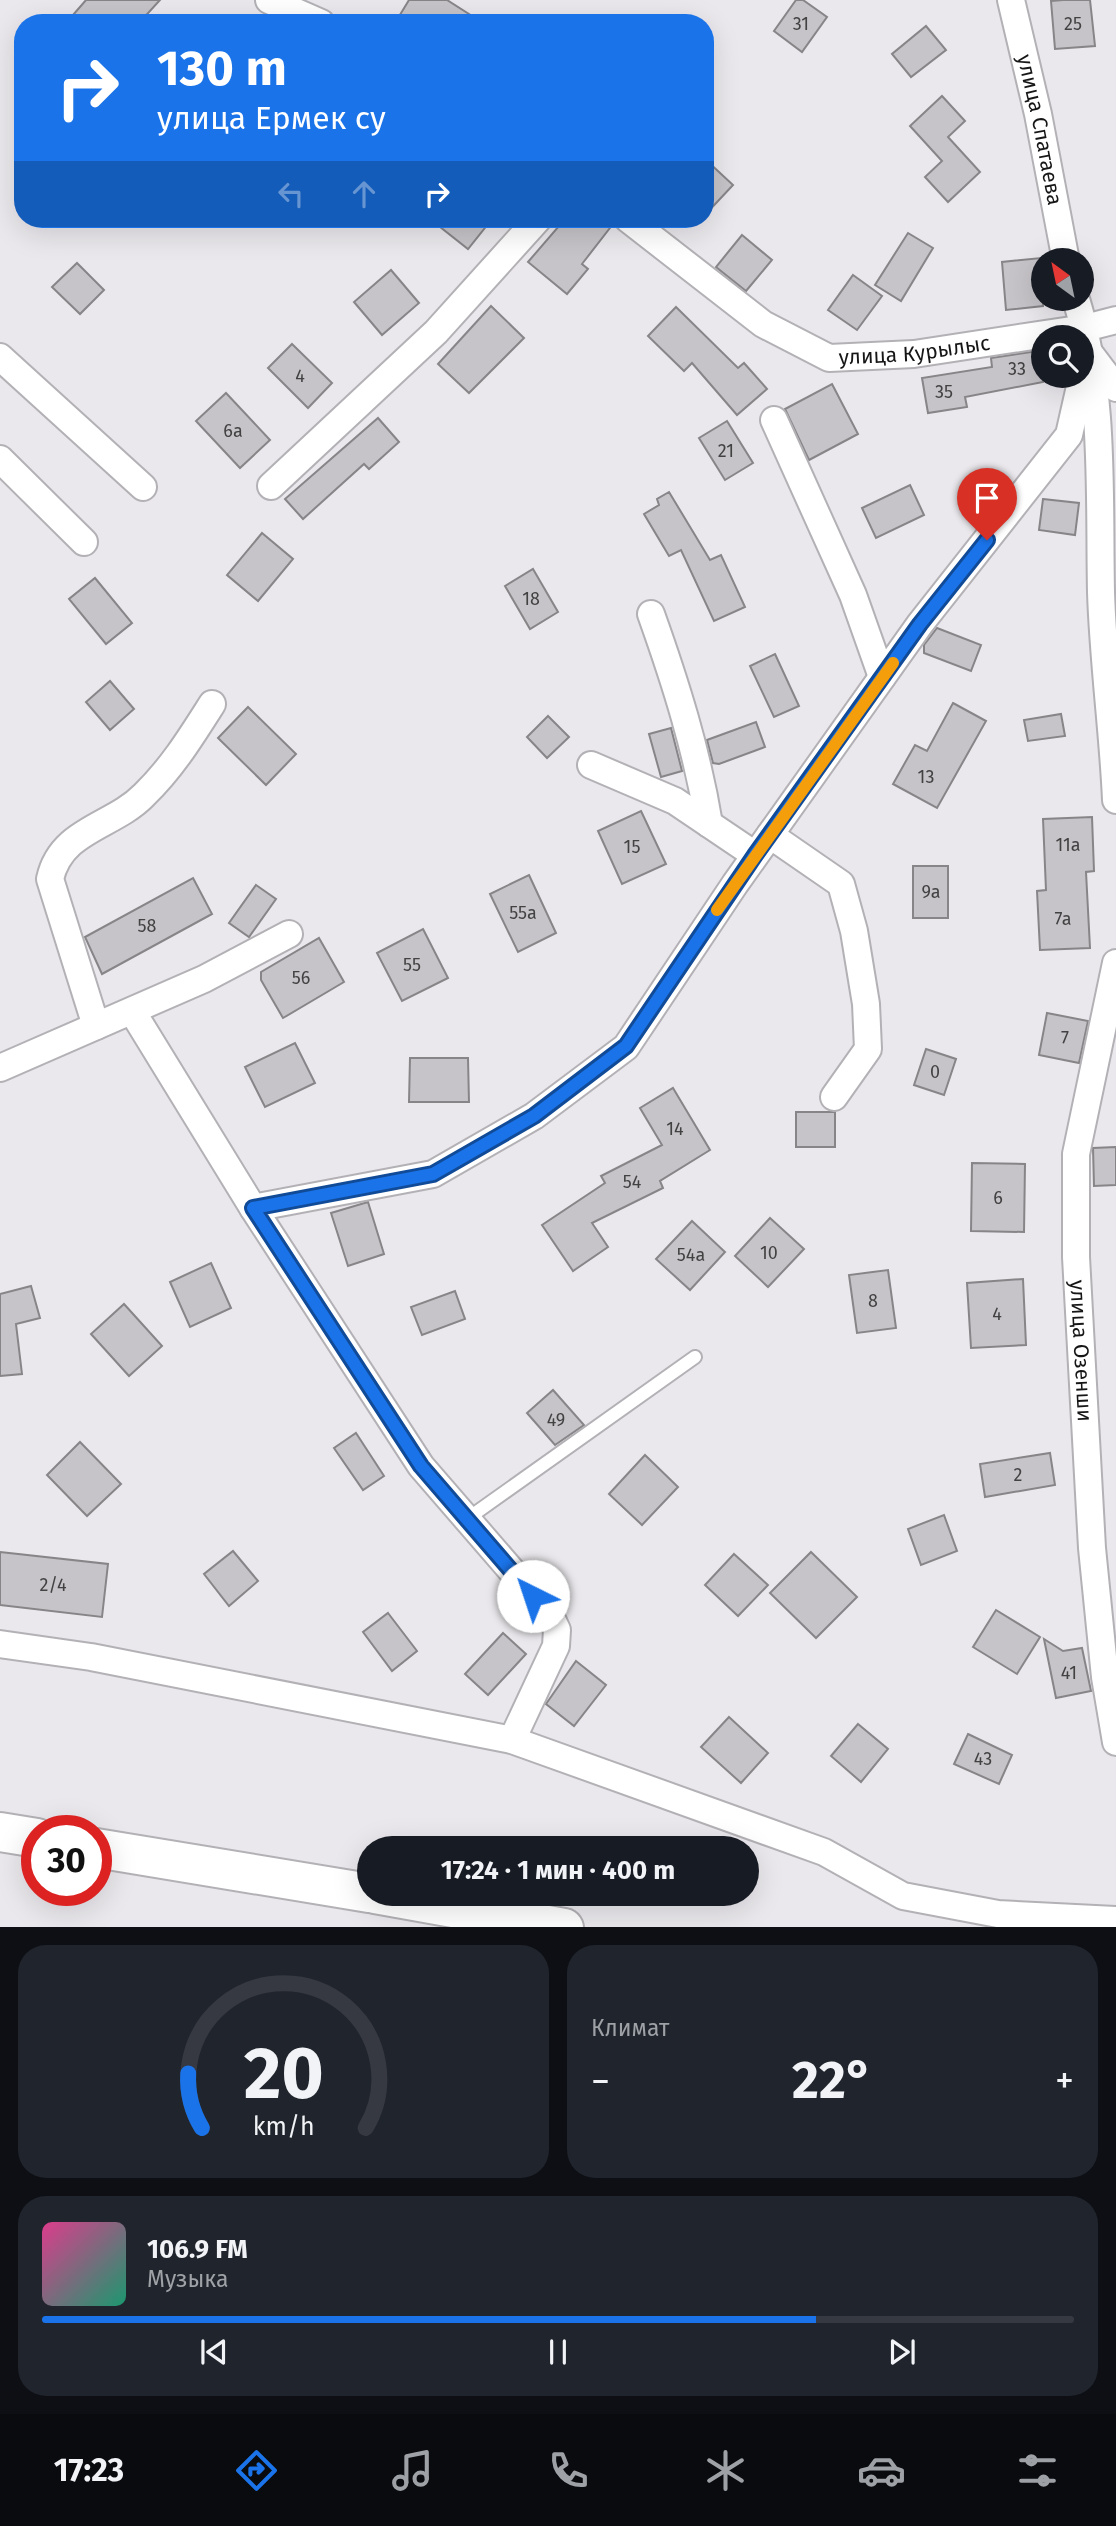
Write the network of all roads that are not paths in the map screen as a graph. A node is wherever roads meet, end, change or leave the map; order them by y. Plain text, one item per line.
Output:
1 (269, 0) edge
2 (1011, 0) edge
3 (301, 14) edge
4 (530, 228) edge
5 (640, 228) edge
6 (1064, 248) edge
7 (1116, 320) edge
8 (1094, 334) edge
9 (1031, 344) edge
10 (1094, 351) edge
11 (0, 357) edge
12 (1078, 388) edge
13 (1093, 388) edge
14 (1116, 388) edge
15 (774, 420) dead end
16 (0, 460) edge
17 (271, 486) dead end
18 (143, 487) dead end
19 (85, 542) dead end
20 (652, 614) dead end
21 (882, 677) junction
22 (212, 704) dead end
23 (591, 765) dead end
24 (1116, 800) edge
25 (709, 824) junction
26 (762, 845) junction
27 (289, 934) dead end
28 (1116, 964) edge
29 (132, 1010) junction
30 (96, 1026) junction
31 (0, 1068) edge
32 (834, 1097) dead end
33 (253, 1208) junction
34 (695, 1357) dead end
35 (467, 1519) junction
36 (0, 1644) edge
37 (512, 1740) junction
38 (1116, 1742) edge
39 (0, 1832) edge
40 (21, 1835) edge
41 (112, 1851) edge
42 (357, 1891) edge
43 (443, 1906) edge
44 (1116, 1920) edge
45 (564, 1927) edge

1 - 3 street
2 - 6 street, улица Спатаева
4 - 17 street
5 - 9 street, улица Курылыс
7 - 8 street, улица Курылыс
10 - 14 street
11 - 18 street
12 - 21 street
13 - 24 street
15 - 21 street
16 - 19 street
20 - 25 street
21 - 26 street
22 - 30 street
23 - 25 street
25 - 26 street
26 - 32 street
26 - 33 street
27 - 29 street
28 - 38 street, улица Озенши
29 - 30 street
29 - 33 street
30 - 31 street
33 - 35 street
34 - 35 lane
35 - 37 street
36 - 37 street
37 - 44 street
39 - 40 highway
41 - 42 highway
43 - 45 highway

